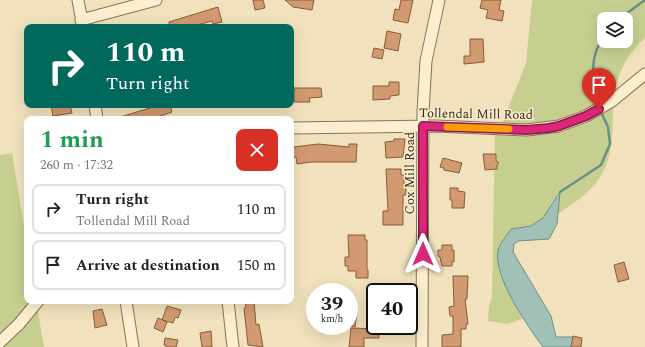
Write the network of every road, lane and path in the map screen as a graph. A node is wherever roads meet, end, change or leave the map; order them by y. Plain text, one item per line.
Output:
1 (78, 0) edge
2 (156, 0) edge
3 (439, 0) edge
4 (82, 23) edge
5 (645, 74) edge
6 (423, 126) junction
7 (294, 128) edge
8 (36, 304) edge
9 (126, 304) edge
10 (228, 304) edge
11 (0, 342) edge
12 (132, 347) edge
13 (233, 347) edge
14 (422, 347) edge

1 - 4 street
2 - 4 street
3 - 6 street, Cox Mill Road
5 - 6 street, Tollendal Mill Road
6 - 7 street, Tollendal Mill Road
6 - 14 street, Cox Mill Road
8 - 11 street
9 - 12 street
10 - 13 street

